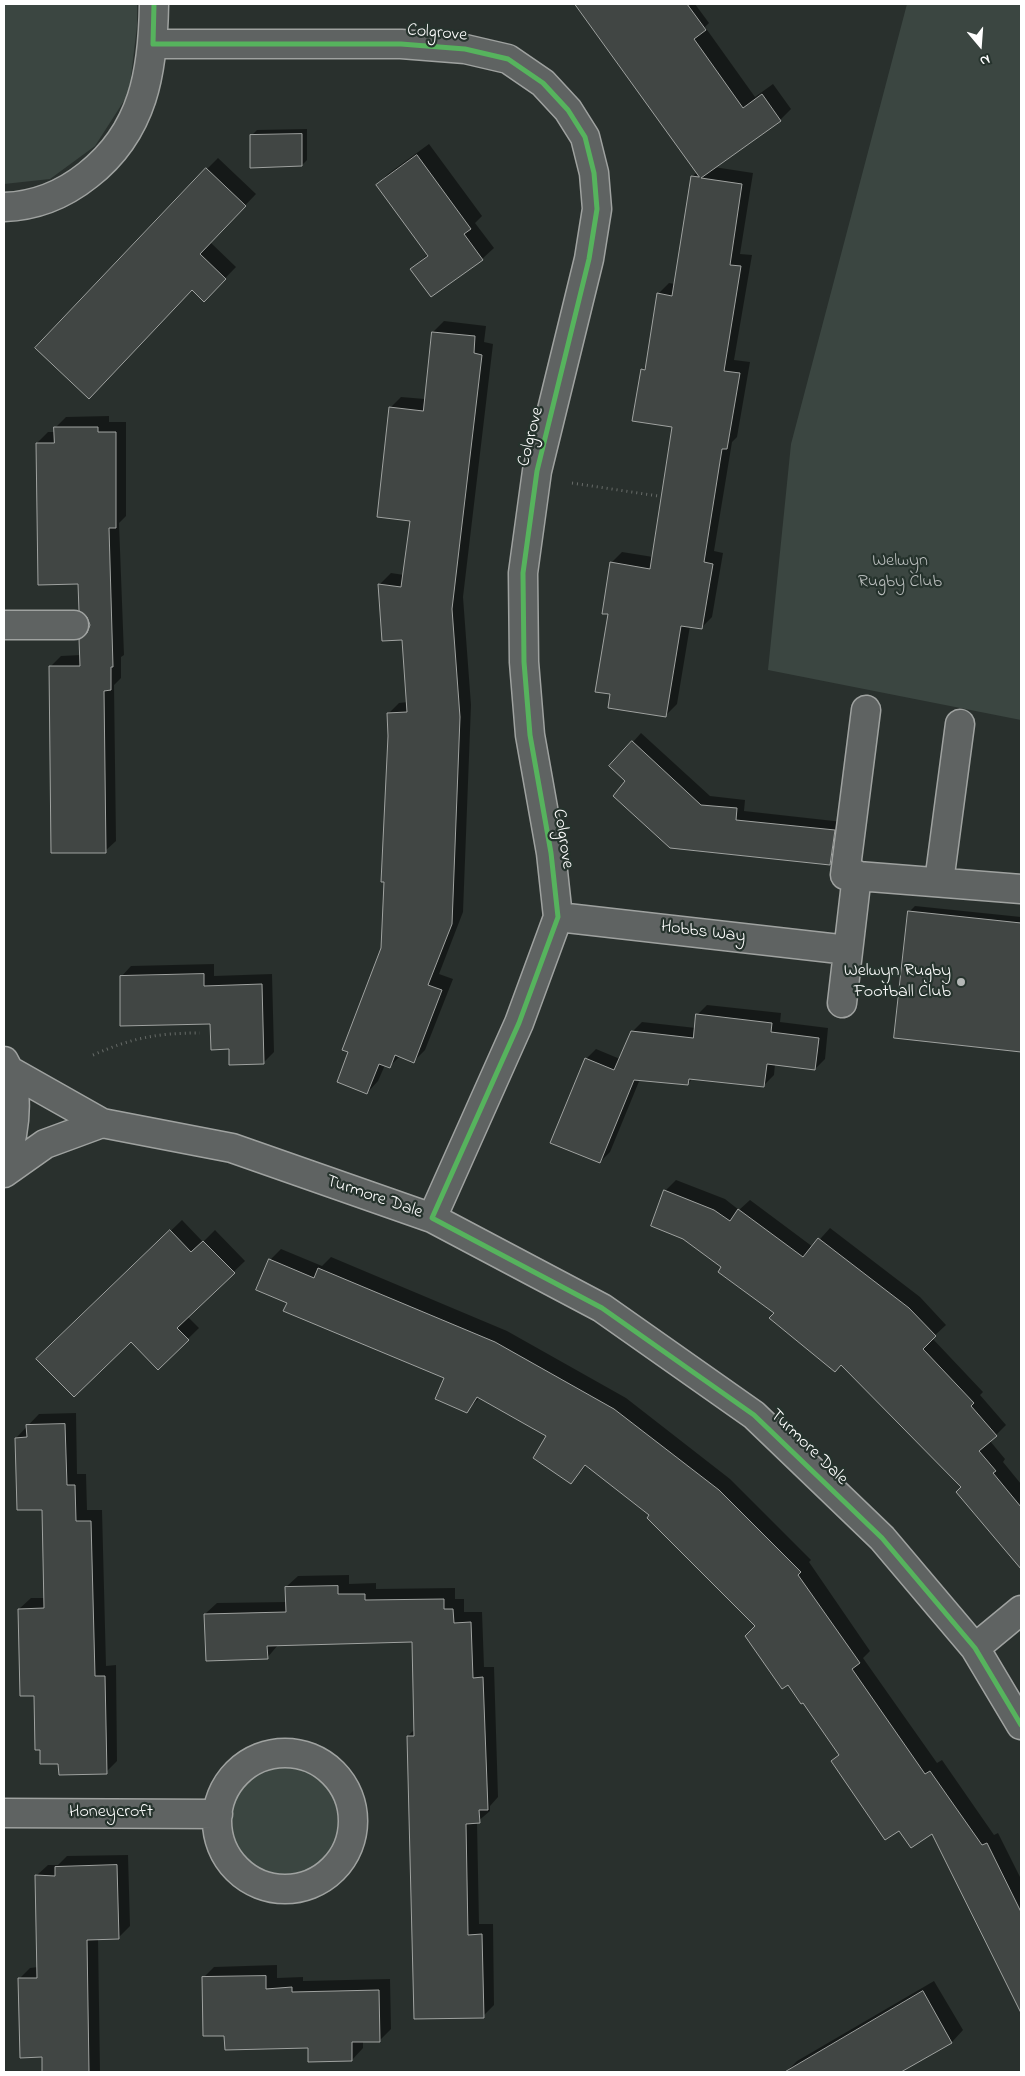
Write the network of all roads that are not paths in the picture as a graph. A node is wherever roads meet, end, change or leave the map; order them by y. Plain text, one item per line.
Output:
1 (154, 4) edge
2 (153, 44) junction
3 (4, 207) edge
4 (4, 625) edge
5 (74, 625) dead end
6 (866, 710) dead end
7 (960, 724) dead end
8 (857, 875) junction
9 (939, 882) junction
10 (1021, 889) edge
11 (558, 916) junction
12 (848, 950) junction
13 (842, 1002) dead end
14 (7, 1066) edge
15 (102, 1124) junction
16 (4, 1167) edge
17 (4, 1174) edge
18 (432, 1218) junction
19 (1021, 1610) edge
20 (975, 1648) junction
21 (1021, 1725) edge
22 (4, 1813) edge
23 (218, 1814) junction

1 - 2 street
2 - 3 street
2 - 11 street, Colgrove
4 - 5 street
6 - 8 street
7 - 9 street
8 - 9 street
8 - 12 street
9 - 10 street
11 - 12 street, Hobbs Way
11 - 18 street, Colgrove
12 - 13 street
14 - 15 street, Turmore Dale
14 - 16 street
15 - 17 street, Turmore Dale
15 - 18 street, Turmore Dale
18 - 20 street, Turmore Dale
19 - 20 street
20 - 21 street, Turmore Dale
22 - 23 street, Honeycroft
23 - 23 street

